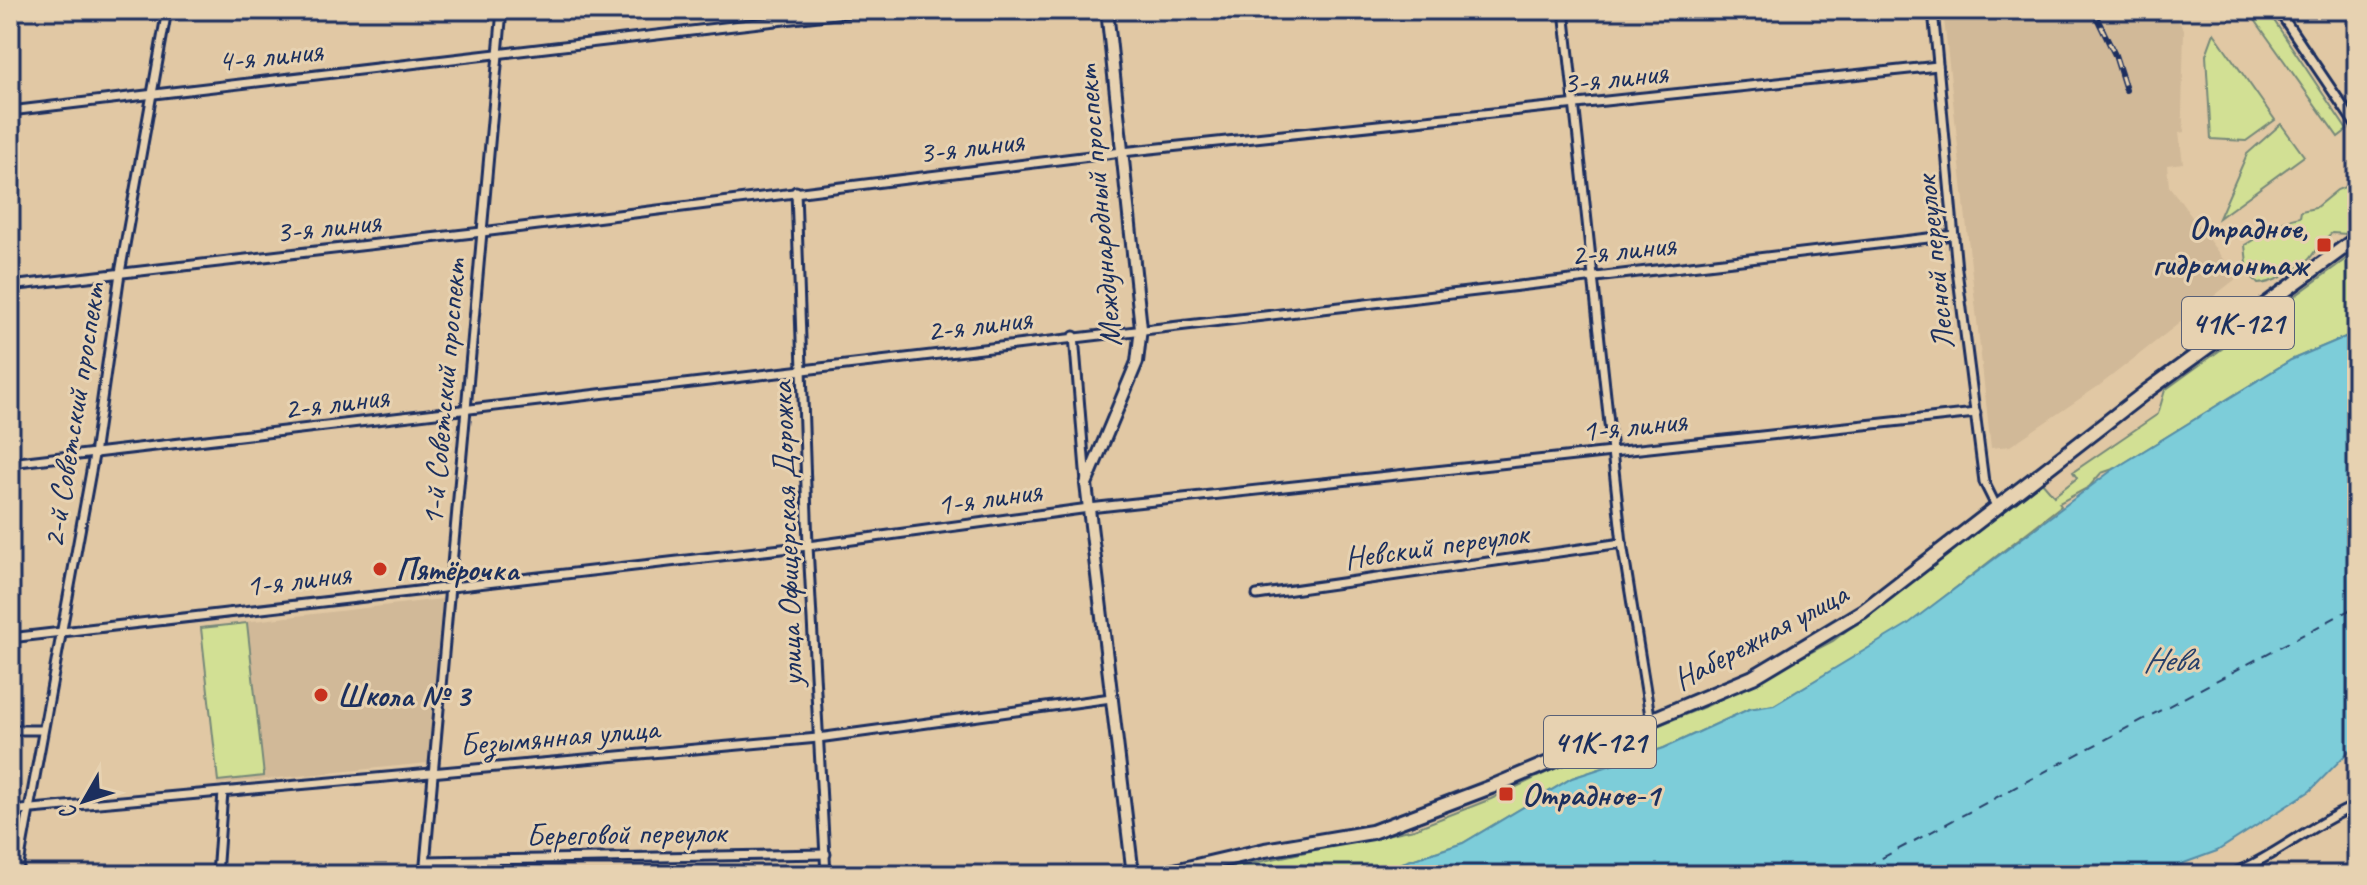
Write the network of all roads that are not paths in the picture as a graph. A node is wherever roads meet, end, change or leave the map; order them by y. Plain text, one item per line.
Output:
1 (167, 10) edge
2 (502, 10) edge
3 (870, 10) edge
4 (1107, 10) edge
5 (1564, 10) edge
6 (1933, 10) edge
7 (2278, 10) edge
8 (499, 54) junction
9 (1938, 66) junction
10 (151, 92) junction
11 (1576, 105) junction
12 (10, 111) edge
13 (2357, 127) edge
14 (1122, 152) junction
15 (796, 191) junction
16 (482, 232) junction
17 (1954, 235) junction
18 (2357, 238) edge
19 (120, 273) junction
20 (1594, 276) junction
21 (10, 286) edge
22 (1141, 328) junction
23 (1074, 336) junction
24 (804, 370) junction
25 (465, 411) junction
26 (1976, 413) junction
27 (1613, 452) junction
28 (94, 455) junction
29 (10, 463) edge
30 (1086, 484) junction
31 (1089, 508) junction
32 (1997, 508) junction
33 (1622, 543) junction
34 (808, 546) junction
35 (449, 586) junction
36 (1257, 595) dead end
37 (61, 632) junction
38 (10, 638) edge
39 (1111, 698) junction
40 (1651, 722) junction
41 (10, 730) edge
42 (42, 730) junction
43 (818, 738) junction
44 (432, 772) junction
45 (223, 792) junction
46 (2357, 805) edge
47 (28, 809) junction
48 (10, 811) edge
49 (826, 854) junction
50 (426, 861) junction
51 (17, 875) edge
52 (217, 875) edge
53 (424, 875) edge
54 (826, 875) edge
55 (1133, 875) edge
56 (1157, 875) edge
57 (2229, 875) edge

1 - 10 street, 2-й Советский проспект
2 - 8 street, 1-й Советский проспект
3 - 8 street, 4-я линия
4 - 14 street, Международный проспект
5 - 11 street
6 - 9 street, Лесной переулок
7 - 13 street
8 - 10 street, 4-я линия
8 - 16 street, 1-й Советский проспект
9 - 11 street, 3-я линия
9 - 17 street, Лесной переулок
10 - 12 street, 4-я линия
10 - 19 street, 2-й Советский проспект
11 - 14 street, 3-я линия
11 - 20 street
14 - 15 street, 3-я линия
14 - 22 street, Международный проспект
15 - 16 street, 3-я линия
15 - 24 street, улица Офицерская Дорожка
16 - 19 street, 3-я линия
16 - 25 street, 1-й Советский проспект
17 - 20 street, 2-я линия
17 - 26 street, Лесной переулок
18 - 32 main road, 41К-121
19 - 21 street, 3-я линия
19 - 28 street, 2-й Советский проспект
20 - 22 street, 2-я линия
20 - 27 street
22 - 23 street, 2-я линия
22 - 30 street, Международный проспект
23 - 24 street, 2-я линия
23 - 30 street, Международный проспект
24 - 25 street, 2-я линия
24 - 34 street, улица Офицерская Дорожка
25 - 28 street, 2-я линия
25 - 35 street, 1-й Советский проспект
26 - 27 street, 1-я линия
26 - 32 street, Лесной переулок
27 - 31 street, 1-я линия
27 - 33 street
28 - 29 street, 2-я линия
28 - 37 street, 2-й Советский проспект
30 - 31 street, Международный проспект
31 - 34 street, 1-я линия
31 - 39 street, Международный проспект
32 - 40 main road, Набережная улица / 41К-121
33 - 36 street, Невский переулок
33 - 40 street
34 - 35 street, 1-я линия
34 - 43 street, улица Офицерская Дорожка
35 - 37 street, 1-я линия
35 - 44 street, 1-й Советский проспект
37 - 38 street, 1-я линия
37 - 42 street, 2-й Советский проспект
39 - 43 street, Безымянная улица
39 - 55 street, Международный проспект
40 - 56 main road, Набережная улица / 41К-121
41 - 42 street
42 - 47 street, 2-й Советский проспект
43 - 44 street, Безымянная улица
43 - 49 street, улица Офицерская Дорожка
44 - 45 street, Безымянная улица
44 - 50 street, 1-й Советский проспект
45 - 47 street, Безымянная улица
45 - 52 street
46 - 57 street
47 - 48 street, Безымянная улица
47 - 51 street, 2-й Советский проспект
49 - 50 street, Береговой переулок
49 - 54 street, улица Офицерская Дорожка
50 - 53 street, 1-й Советский проспект

